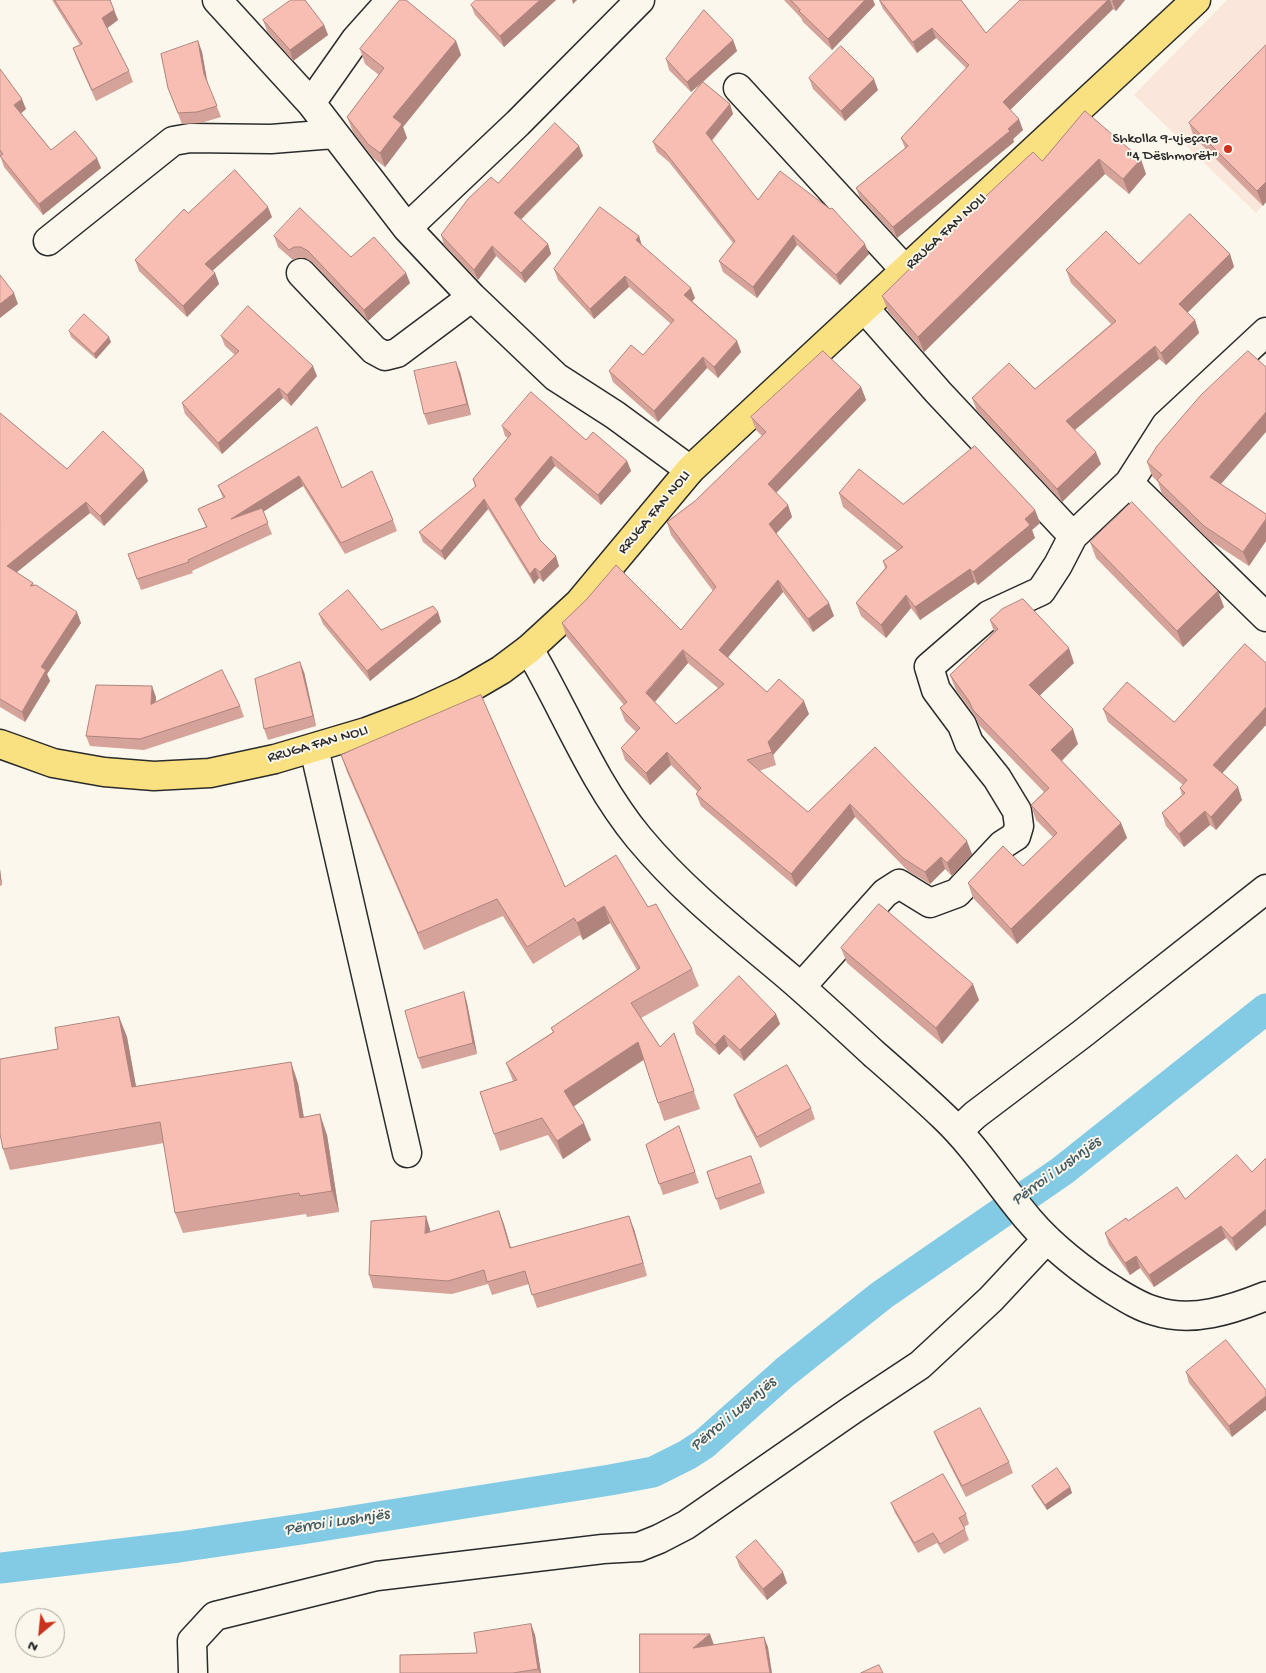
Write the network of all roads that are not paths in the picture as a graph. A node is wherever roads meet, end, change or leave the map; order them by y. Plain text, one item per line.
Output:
1 (216, 0) edge
2 (391, 0) edge
3 (640, 0) edge
4 (1193, 1) edge
5 (738, 88) dead end
6 (311, 103) junction
7 (334, 134) junction
8 (407, 228) junction
9 (48, 241) dead end
10 (906, 271) junction
11 (301, 273) dead end
12 (472, 297) junction
13 (865, 309) junction
14 (1266, 332) edge
15 (690, 470) junction
16 (1129, 483) junction
17 (1073, 536) junction
18 (1266, 617) edge
19 (529, 649) junction
20 (0, 744) edge
21 (314, 748) junction
22 (1266, 889) edge
23 (801, 987) junction
24 (958, 1131) junction
25 (408, 1152) dead end
26 (1043, 1235) junction
27 (1266, 1296) edge
28 (193, 1673) edge

1 - 6 street
2 - 6 street
3 - 8 street
4 - 10 main road, RRUGA FAN NOLI
5 - 10 street
6 - 7 street
7 - 8 street
7 - 9 street
8 - 12 street
10 - 13 main road, RRUGA FAN NOLI
11 - 12 street
12 - 15 street
13 - 15 main road, RRUGA FAN NOLI
13 - 17 street
14 - 16 street
15 - 19 main road, RRUGA FAN NOLI
16 - 17 street
16 - 18 street
17 - 23 street
19 - 21 main road, RRUGA FAN NOLI
19 - 23 street
20 - 21 main road, RRUGA FAN NOLI
21 - 25 street
22 - 24 street
23 - 24 street
24 - 26 street
26 - 27 street
26 - 28 street

